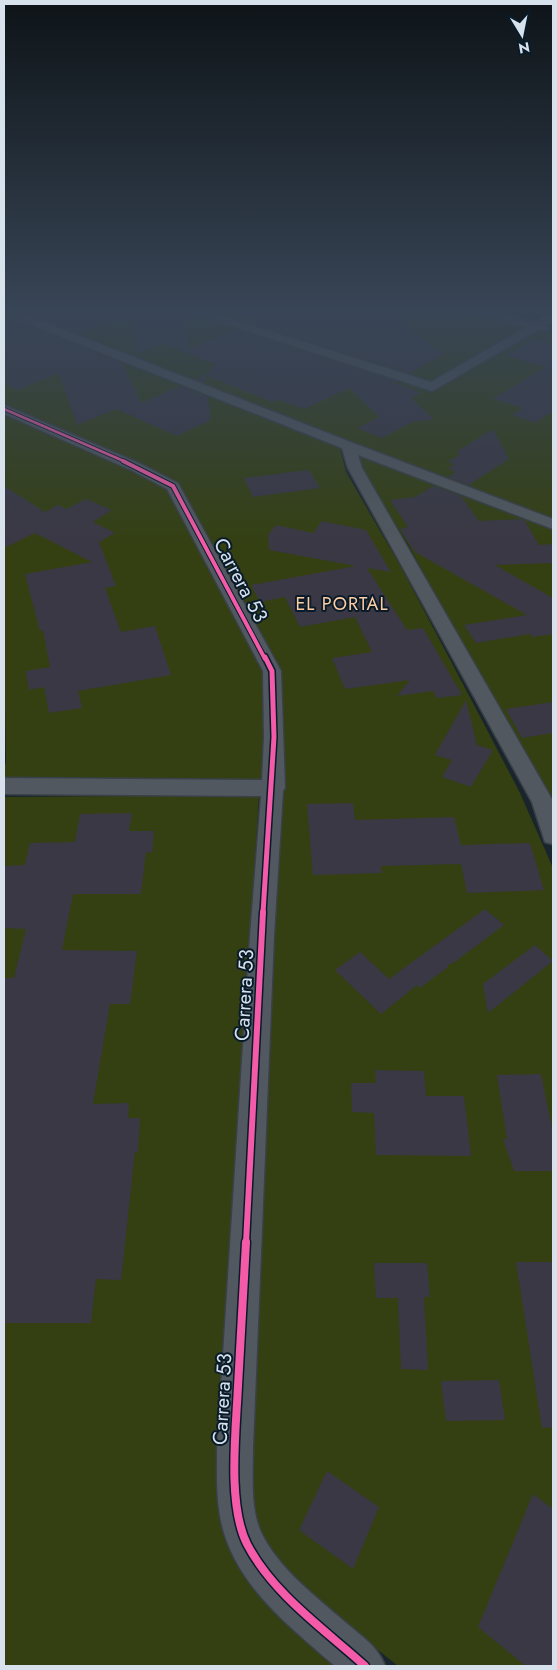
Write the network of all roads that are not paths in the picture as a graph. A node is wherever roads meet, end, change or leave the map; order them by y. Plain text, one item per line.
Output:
1 (204, 389) edge
2 (4, 409) edge
3 (348, 446) junction
4 (553, 524) edge
5 (4, 786) edge
6 (274, 788) junction
7 (553, 836) edge
8 (364, 1666) edge

1 - 3 street
2 - 6 street, Carrera 53
3 - 4 street
3 - 7 street
5 - 6 street
6 - 8 street, Carrera 53

